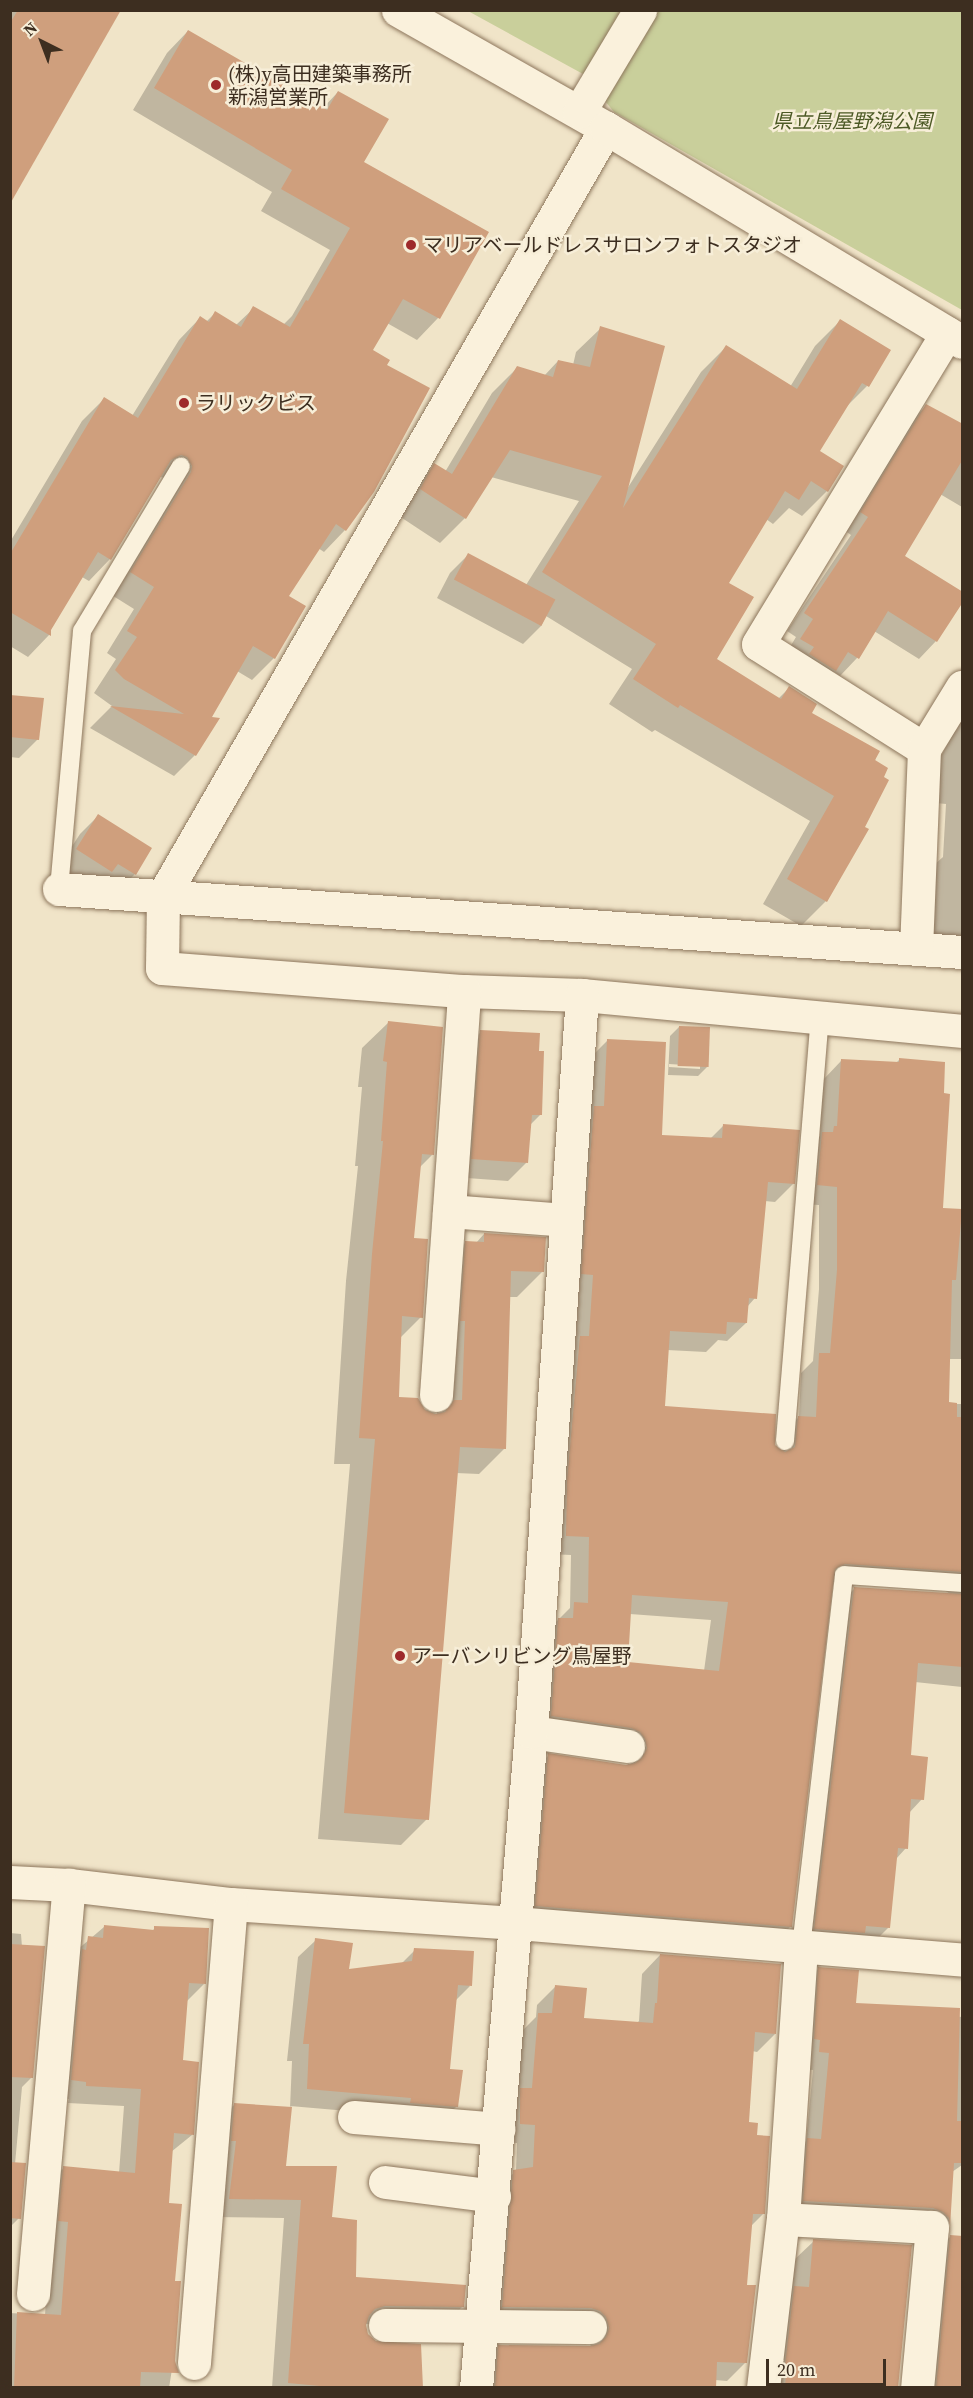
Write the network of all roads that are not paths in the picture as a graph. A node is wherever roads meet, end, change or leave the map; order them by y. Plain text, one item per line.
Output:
1 (398, 10) edge
2 (640, 10) edge
3 (592, 120) junction
4 (955, 337) edge
5 (181, 466) dead end
6 (963, 687) edge
7 (924, 749) junction
8 (59, 889) joint
9 (163, 896) junction
10 (916, 949) junction
11 (963, 952) edge
12 (464, 991) junction
13 (582, 995) junction
14 (820, 1019) junction
15 (963, 1031) edge
16 (449, 1211) junction
17 (566, 1220) junction
18 (436, 1395) dead end
19 (784, 1441) dead end
20 (963, 1583) edge
21 (531, 1732) junction
22 (628, 1746) dead end
23 (10, 1882) edge
24 (69, 1885) junction
25 (231, 1904) junction
26 (516, 1923) junction
27 (801, 1947) junction
28 (963, 1960) edge
29 (354, 2117) dead end
30 (499, 2129) junction
31 (385, 2182) dead end
32 (494, 2196) junction
33 (783, 2219) junction
34 (33, 2294) dead end
35 (385, 2325) dead end
36 (590, 2327) dead end
37 (481, 2328) junction
38 (194, 2363) dead end
39 (476, 2388) edge
40 (764, 2388) edge
41 (917, 2388) edge

1 - 3 street
2 - 3 street
3 - 4 street
3 - 9 street
4 - 7 street
5 - 8 lane
6 - 7 street
7 - 10 street
8 - 9 street
9 - 10 street
9 - 12 street
10 - 11 street
12 - 13 street
12 - 16 street
13 - 14 street
13 - 17 street
14 - 15 street
14 - 19 lane
16 - 17 street
16 - 18 street
17 - 21 street
20 - 27 lane
21 - 22 street
21 - 26 street
23 - 24 street
24 - 25 street
24 - 34 street
25 - 26 street
25 - 38 street
26 - 27 street
26 - 30 street
27 - 28 street
27 - 33 street
29 - 30 street
30 - 32 street
31 - 32 street
32 - 37 street
33 - 40 street
33 - 41 street
35 - 37 street
36 - 37 street
37 - 39 street

